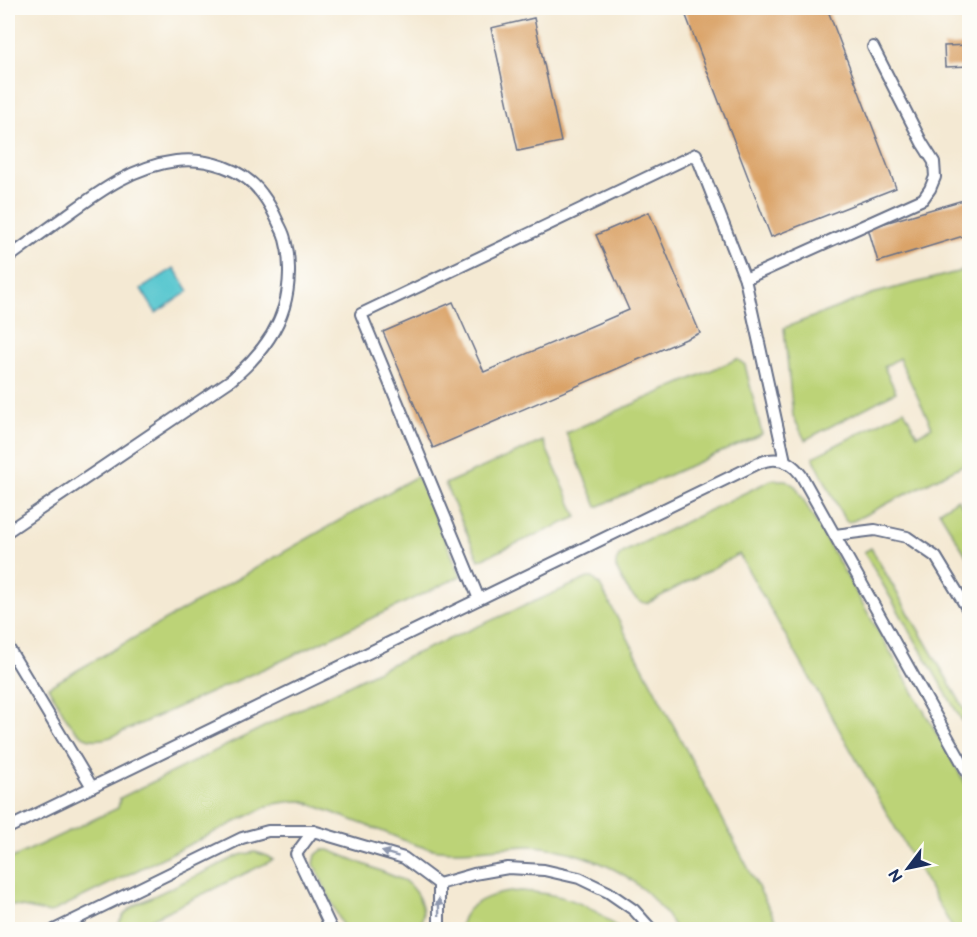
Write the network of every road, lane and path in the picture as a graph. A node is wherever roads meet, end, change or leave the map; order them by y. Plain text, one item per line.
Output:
1 (873, 47) dead end
2 (8, 258) edge
3 (745, 279) junction
4 (785, 461) junction
5 (8, 531) edge
6 (835, 534) junction
7 (479, 599) junction
8 (969, 613) edge
9 (8, 647) edge
10 (968, 769) edge
11 (92, 787) junction
12 (8, 828) edge
13 (313, 831) junction
14 (439, 884) junction
15 (54, 930) edge
16 (332, 930) edge
17 (438, 930) edge
18 (652, 930) edge

1 - 3 lane
2 - 5 lane
3 - 4 lane
3 - 7 lane
4 - 6 lane
4 - 7 lane
6 - 8 lane
6 - 10 lane
7 - 11 lane
9 - 11 lane
11 - 12 lane
14 -> 13 lane
13 - 15 lane
13 - 16 lane
17 -> 14 lane
14 - 18 lane

